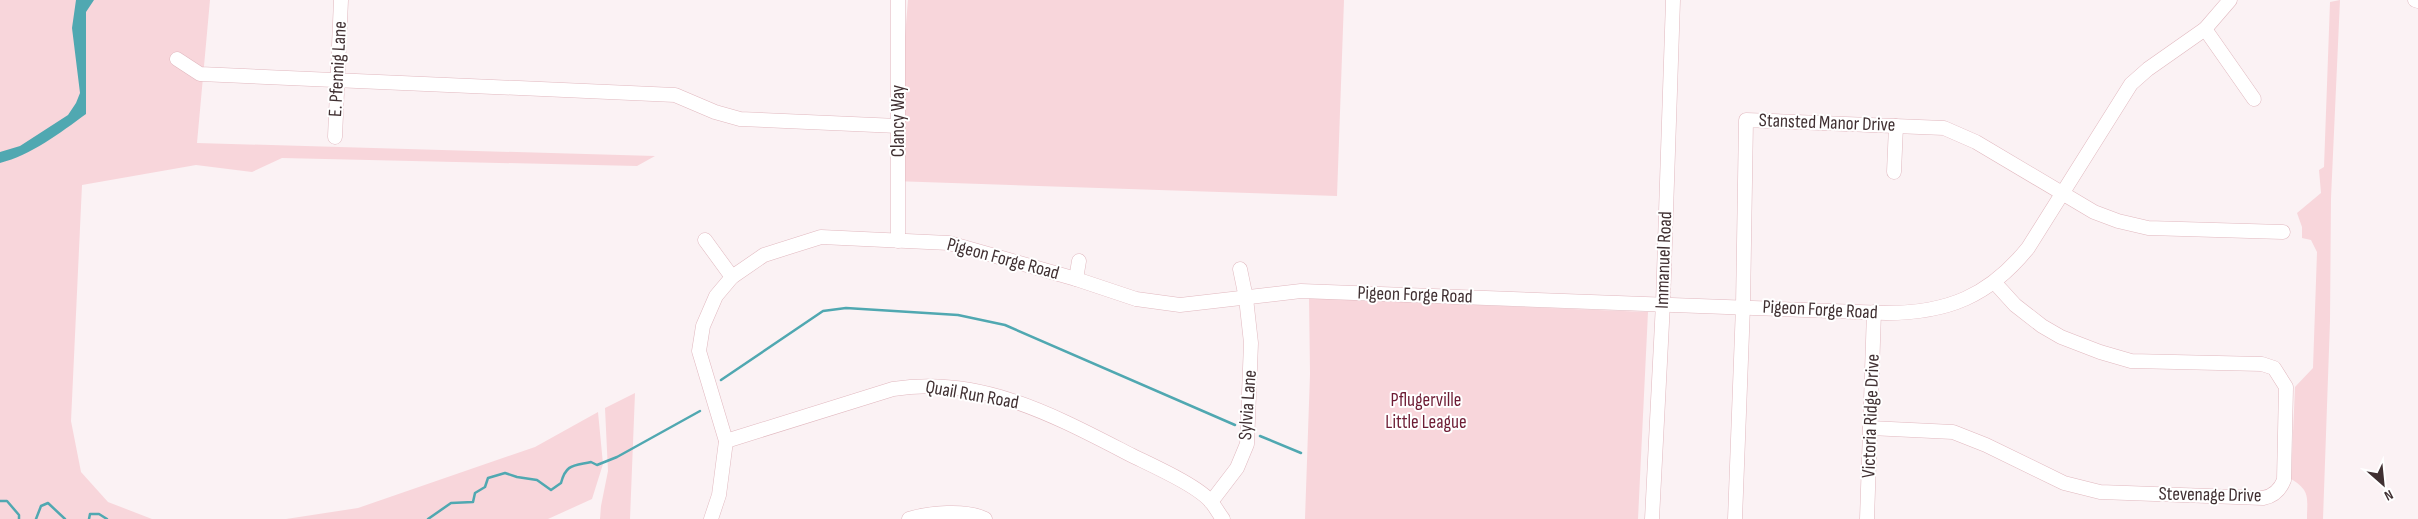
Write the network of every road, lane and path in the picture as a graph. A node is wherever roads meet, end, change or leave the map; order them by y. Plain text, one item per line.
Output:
1 (341, 0) edge
2 (898, 0) edge
3 (1673, 0) edge
4 (2230, 0) edge
5 (2205, 29) junction
6 (177, 59) dead end
7 (337, 80) junction
8 (2254, 99) dead end
9 (898, 126) junction
10 (1896, 126) junction
11 (335, 137) dead end
12 (1894, 172) dead end
13 (2062, 194) junction
14 (2283, 232) dead end
15 (705, 240) dead end
16 (898, 241) junction
17 (1079, 261) dead end
18 (1240, 269) dead end
19 (732, 277) junction
20 (1076, 279) junction
21 (1995, 283) junction
22 (1246, 298) junction
23 (1663, 304) junction
24 (1743, 306) junction
25 (1874, 312) junction
26 (1870, 428) junction
27 (726, 441) junction
28 (1211, 502) junction
29 (711, 519) edge
30 (909, 519) edge
31 (985, 519) edge
32 (1223, 519) edge
33 (1652, 519) edge
34 (1734, 519) edge
35 (1867, 519) edge

1 - 7 street, E. Pfennig Lane
2 - 9 street, Clancy Way
3 - 23 street, Immanuel Road
4 - 5 street, Pigeon Forge Road
5 - 8 street
5 - 13 street, Pigeon Forge Road
6 - 7 street
7 - 9 street
7 - 11 street, E. Pfennig Lane
9 - 16 street, Clancy Way
10 - 12 street
10 - 13 street, Stansted Manor Drive
10 - 24 street, Stansted Manor Drive
13 - 14 street, Stansted Manor Drive
13 - 21 street, Pigeon Forge Road
15 - 19 street
16 - 19 street, Pigeon Forge Road
16 - 20 street, Pigeon Forge Road
17 - 20 street
18 - 22 street, Sylvia Lane
19 - 27 street, Pigeon Forge Road
20 - 22 street, Pigeon Forge Road
21 - 25 street, Pigeon Forge Road
21 - 26 street, Stevenage Drive
22 - 23 street, Pigeon Forge Road
22 - 28 street, Sylvia Lane
23 - 24 street, Pigeon Forge Road
23 - 33 street, Immanuel Road
24 - 25 street, Pigeon Forge Road
24 - 34 street, Stansted Manor Drive
25 - 26 street, Victoria Ridge Drive
26 - 35 street, Victoria Ridge Drive
27 - 28 street, Quail Run Road
27 - 29 street, Pigeon Forge Road
28 - 32 street, Quail Run Road
30 - 31 street

